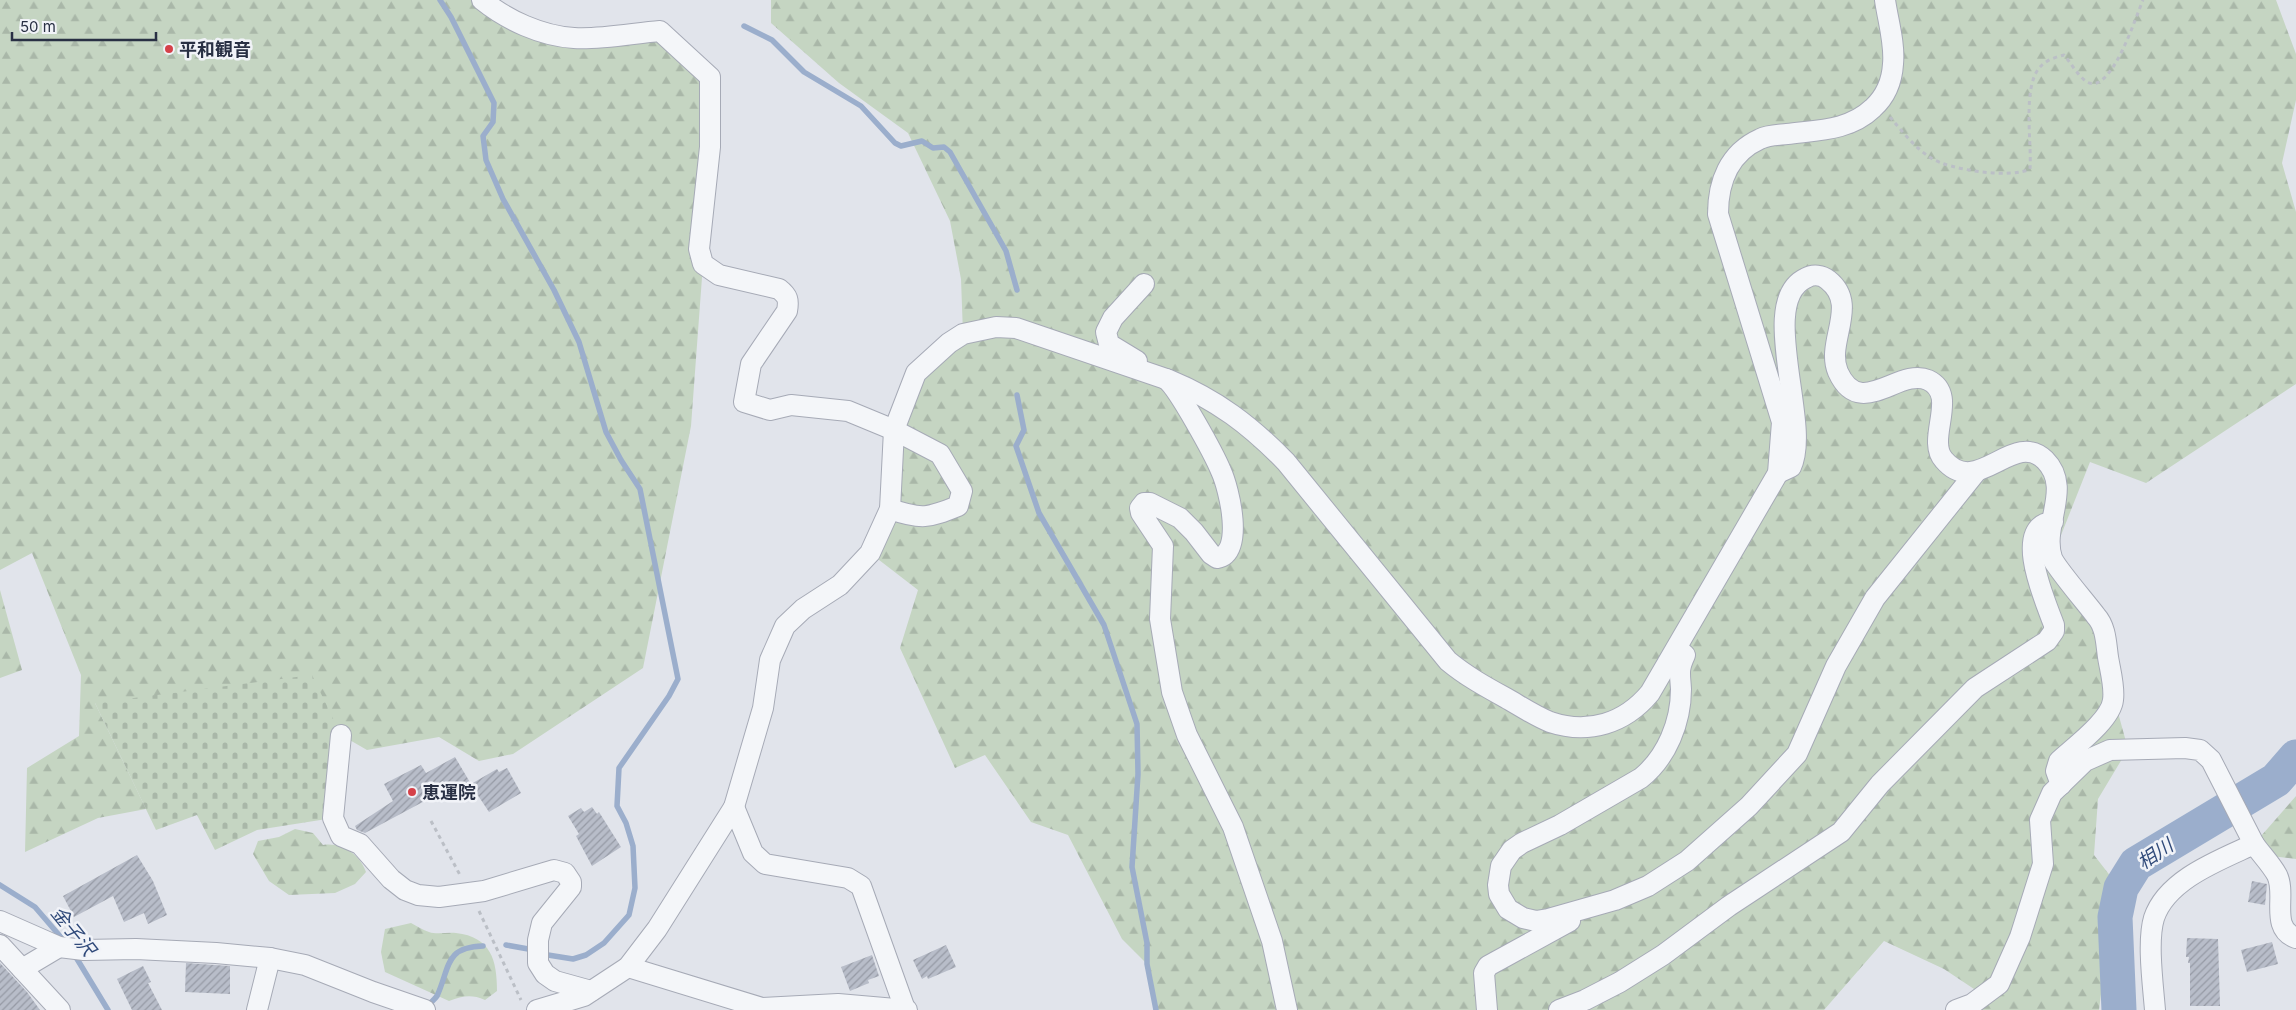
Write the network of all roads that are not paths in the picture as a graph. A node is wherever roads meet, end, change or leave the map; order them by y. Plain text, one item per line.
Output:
1 (482, 0) edge
2 (1885, 0) edge
3 (1144, 284) dead end
4 (1169, 380) junction
5 (894, 430) junction
6 (1778, 472) junction
7 (1976, 472) junction
8 (890, 509) junction
9 (2052, 522) junction
10 (1677, 648) junction
11 (341, 735) dead end
12 (2061, 785) junction
13 (734, 806) junction
14 (2254, 844) junction
15 (1572, 912) junction
16 (0, 921) edge
17 (2296, 938) edge
18 (0, 945) edge
19 (60, 947) junction
20 (270, 958) junction
21 (628, 967) junction
22 (22, 969) junction
23 (591, 991) junction
24 (529, 1006) edge
25 (420, 1008) edge
26 (762, 1009) edge
27 (60, 1010) edge
28 (257, 1010) edge
29 (906, 1010) edge
30 (1287, 1010) edge
31 (1487, 1010) edge
32 (1559, 1010) edge
33 (1956, 1010) edge
34 (2155, 1010) edge

1 - 5 street
2 - 6 street
3 - 4 street
4 - 5 street
4 - 10 street
4 - 30 street
5 - 8 street
5 - 8 street
6 - 7 street
6 - 10 street
7 - 9 street
7 - 15 street
8 - 13 street
9 - 12 street
9 - 32 street
10 - 15 street
11 - 23 street
12 - 14 street
12 - 33 street
13 - 21 street
13 - 29 street
14 - 17 street
14 - 34 street
15 - 31 street
16 - 19 street
18 - 22 street
19 - 20 street
19 - 22 street
20 - 25 street
20 - 28 street
21 - 23 street
21 - 26 street
22 - 27 street
23 - 24 street
26 - 29 street

